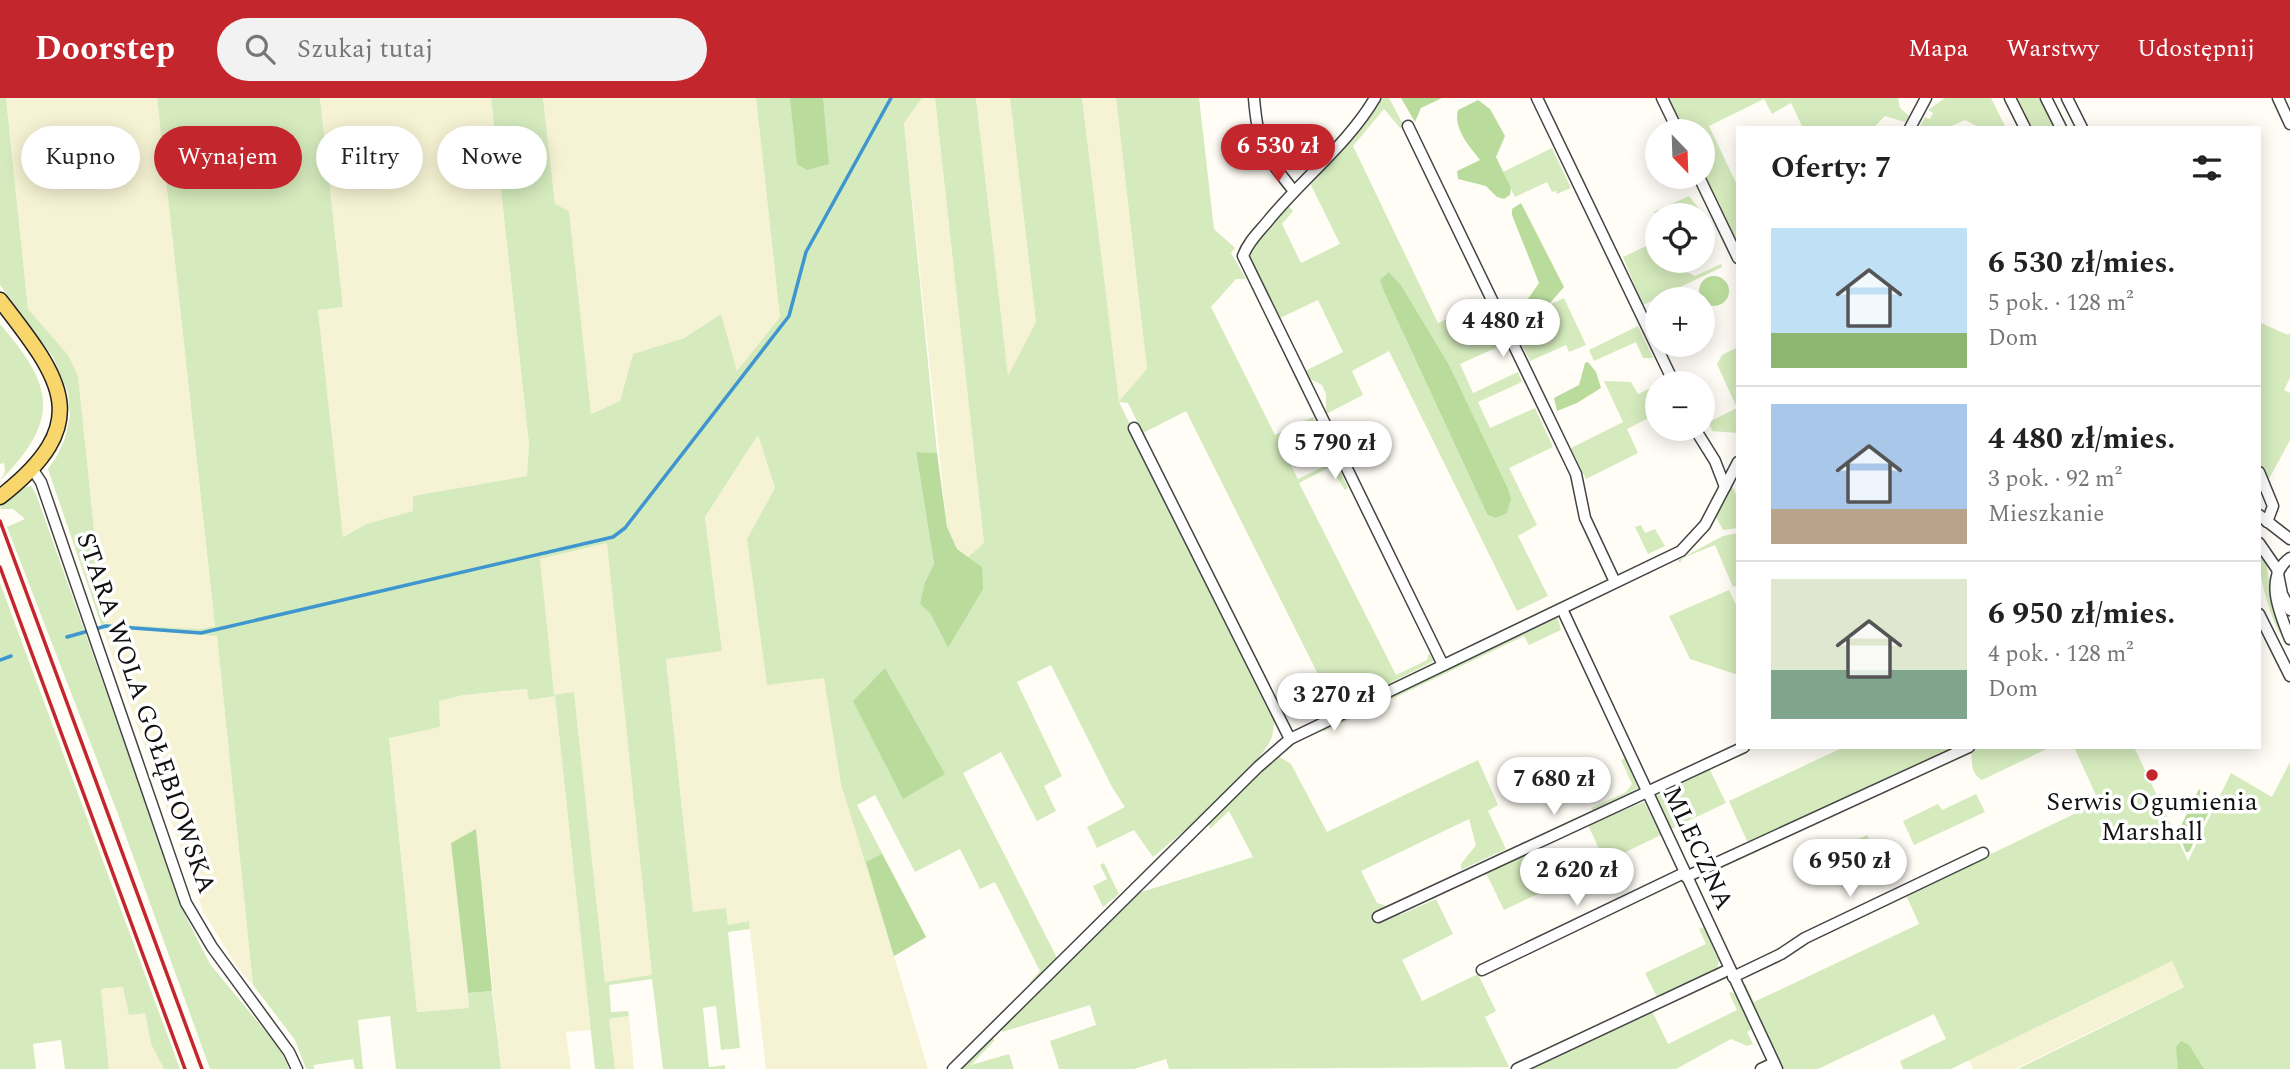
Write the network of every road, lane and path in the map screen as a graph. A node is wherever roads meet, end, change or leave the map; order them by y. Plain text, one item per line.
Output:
1 (1254, 98) edge
2 (1376, 98) edge
3 (1537, 98) edge
4 (1662, 98) edge
5 (1926, 98) edge
6 (2010, 98) edge
7 (2046, 98) edge
8 (2067, 98) edge
9 (2278, 98) edge
10 (1672, 119) edge
11 (2290, 124) edge
12 (1408, 126) dead end
13 (1911, 126) edge
14 (2024, 126) edge
15 (2060, 126) edge
16 (2081, 126) edge
17 (1705, 189) edge
18 (1293, 190) junction
19 (1736, 254) edge
20 (0, 300) edge
21 (1668, 371) edge
22 (1134, 428) dead end
23 (1702, 441) edge
24 (1736, 466) edge
25 (33, 470) junction
26 (2261, 477) edge
27 (1725, 487) junction
28 (0, 497) edge
29 (2263, 519) edge
30 (2290, 538) edge
31 (2261, 546) edge
32 (2290, 558) edge
33 (2279, 575) junction
34 (1615, 582) junction
35 (1562, 608) junction
36 (2290, 610) edge
37 (2261, 618) edge
38 (2290, 639) edge
39 (1443, 665) junction
40 (2290, 676) edge
41 (1290, 739) junction
42 (1740, 749) edge
43 (1965, 749) edge
44 (1647, 793) junction
45 (1983, 853) dead end
46 (1685, 875) junction
47 (1378, 917) dead end
48 (1482, 970) dead end
49 (1732, 973) junction
50 (1775, 1066) edge
51 (297, 1069) edge
52 (953, 1069) edge
53 (1517, 1069) edge
54 (1761, 1069) edge

1 - 18 street
2 - 18 street
3 - 21 street
4 - 10 street
5 - 13 street
6 - 14 street
7 - 15 street
8 - 16 street
9 - 11 street
12 - 34 street
17 - 19 street
18 - 39 street
20 - 25 main road
22 - 41 street
23 - 27 street
24 - 27 street
25 - 28 main road
25 - 51 street, STARA WOLA GOŁĘBIOWSKA
26 - 29 street
27 - 34 street
29 - 30 street
31 - 33 street
32 - 33 street
33 - 36 street
33 - 38 street
34 - 35 street
35 - 39 street
35 - 44 street, MLECZNA
37 - 40 street
39 - 41 street
41 - 52 street
42 - 44 street
43 - 46 street
44 - 46 street, MLECZNA
44 - 47 street
45 - 49 street
46 - 48 street
46 - 49 street, MLECZNA
49 - 50 street, MLECZNA
49 - 53 street
50 - 54 street

